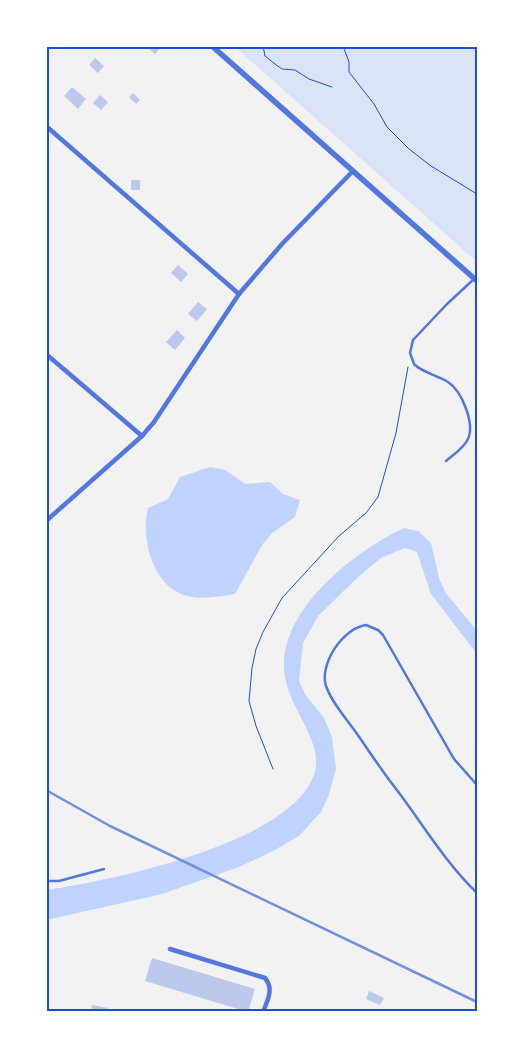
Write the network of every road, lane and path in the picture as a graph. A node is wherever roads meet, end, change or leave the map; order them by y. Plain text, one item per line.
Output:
1 (212, 46) edge
2 (263, 46) edge
3 (343, 46) edge
4 (332, 87) dead end
5 (46, 126) edge
6 (352, 172) junction
7 (477, 194) edge
8 (475, 280) edge
9 (239, 294) junction
10 (46, 354) edge
11 (411, 356) junction
12 (142, 436) junction
13 (446, 461) dead end
14 (46, 521) edge
15 (273, 769) dead end
16 (477, 784) edge
17 (104, 869) dead end
18 (46, 881) edge
19 (477, 893) edge
20 (170, 949) dead end
21 (263, 1012) edge

1 - 6 street
2 - 4 path
3 - 7 path
5 - 9 street
6 - 8 street
6 - 9 street
8 - 11 lane
9 - 12 street
10 - 12 street
11 - 13 lane
11 - 15 path
12 - 14 street
16 - 19 lane
17 - 18 lane
20 - 21 street

